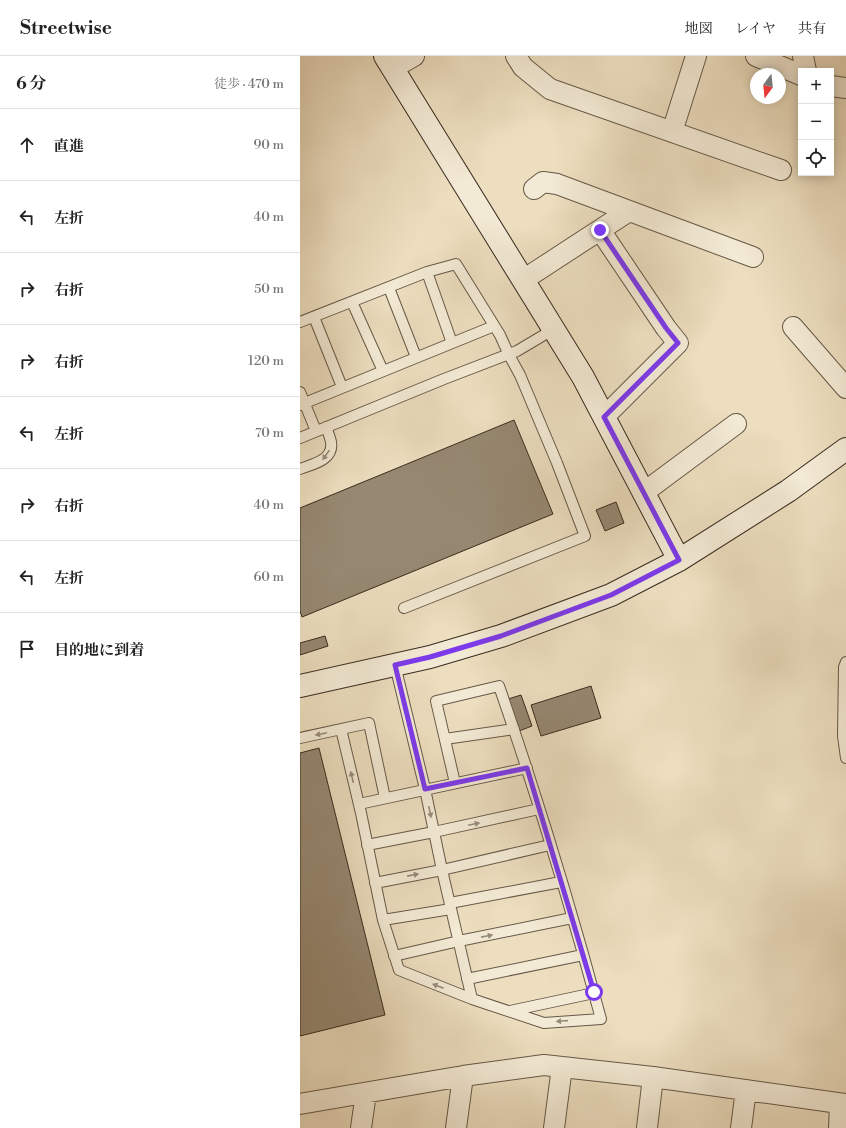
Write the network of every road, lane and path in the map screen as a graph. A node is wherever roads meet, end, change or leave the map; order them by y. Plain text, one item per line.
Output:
1 (414, 56) edge
2 (516, 56) edge
3 (696, 56) edge
4 (756, 56) edge
5 (803, 56) edge
6 (389, 62) edge
7 (805, 68) edge
8 (798, 73) edge
9 (834, 86) edge
10 (846, 88) edge
11 (672, 132) junction
12 (781, 170) dead end
13 (534, 189) dead end
14 (629, 211) junction
15 (600, 230) junction
16 (753, 257) dead end
17 (427, 272) junction
18 (523, 280) junction
19 (389, 288) junction
20 (352, 302) junction
21 (314, 317) junction
22 (300, 322) edge
23 (494, 326) junction
24 (793, 327) dead end
25 (554, 329) junction
26 (452, 343) junction
27 (509, 355) junction
28 (416, 357) junction
29 (383, 371) junction
30 (342, 387) junction
31 (846, 388) edge
32 (300, 392) edge
33 (302, 404) edge
34 (604, 417) junction
35 (736, 424) dead end
36 (326, 427) junction
37 (316, 431) junction
38 (300, 438) edge
39 (846, 449) edge
40 (300, 469) edge
41 (644, 493) junction
42 (679, 560) junction
43 (404, 608) dead end
44 (846, 662) edge
45 (396, 672) junction
46 (300, 686) edge
47 (341, 729) junction
48 (514, 729) junction
49 (300, 738) edge
50 (445, 739) junction
51 (846, 758) edge
52 (527, 768) junction
53 (455, 783) junction
54 (425, 789) junction
55 (385, 798) junction
56 (359, 804) junction
57 (539, 809) junction
58 (434, 832) junction
59 (367, 845) junction
60 (550, 845) junction
61 (442, 870) junction
62 (561, 882) junction
63 (375, 883) junction
64 (450, 906) junction
65 (572, 918) junction
66 (382, 920) junction
67 (459, 941) junction
68 (583, 955) junction
69 (394, 956) junction
70 (468, 979) junction
71 (594, 992) junction
72 (472, 999) junction
73 (509, 1011) junction
74 (562, 1067) junction
75 (463, 1076) junction
76 (653, 1077) junction
77 (746, 1090) junction
78 (366, 1093) junction
79 (300, 1104) edge
80 (843, 1104) edge
81 (361, 1128) edge
82 (456, 1128) edge
83 (554, 1128) edge
84 (647, 1128) edge
85 (741, 1128) edge
86 (839, 1128) edge

1 - 6 street
2 - 11 street
3 - 11 street
4 - 8 street
5 - 7 street
6 - 18 street
9 - 10 street
11 - 12 street
13 - 14 street
14 - 15 street
14 - 16 street
15 - 18 street
15 - 34 street
17 - 19 lane
17 - 23 lane
17 - 26 lane
18 - 25 street
19 - 20 lane
19 - 28 lane
20 - 21 lane
20 - 29 lane
21 - 22 lane
21 - 30 lane
23 - 26 lane
23 - 27 lane
24 - 31 street
25 - 27 lane
25 - 34 street
26 - 28 lane
27 - 36 lane
27 - 43 lane
28 - 29 lane
29 - 30 lane
30 - 33 lane
32 - 33 lane
33 - 37 lane
34 - 41 street
35 - 41 street
36 - 37 lane
36 -> 40 lane
37 - 38 lane
39 - 42 street
41 - 42 street
42 - 45 street
44 - 51 lane
45 - 46 street
45 - 54 lane
47 -> 49 lane
47 - 55 lane
56 -> 47 lane
48 - 50 lane
48 - 50 lane
48 - 52 lane
50 - 53 lane
52 - 53 lane
52 - 57 lane
53 - 54 lane
54 - 55 lane
54 -> 58 lane
55 - 56 lane
56 - 59 lane
58 -> 57 lane
57 - 60 lane
58 - 59 lane
58 - 61 lane
59 - 63 lane
60 - 61 lane
60 - 62 lane
63 -> 61 lane
61 - 64 lane
62 - 64 lane
62 - 65 lane
63 - 66 lane
64 - 66 lane
64 - 67 lane
67 -> 65 lane
65 - 68 lane
66 - 69 lane
67 - 69 lane
67 - 70 lane
68 - 70 lane
68 - 71 lane
72 -> 69 lane
70 - 72 lane
71 - 73 lane
71 -> 73 lane
72 - 73 lane
74 - 75 street
74 - 76 street
74 - 83 street
75 - 78 street
75 - 82 street
76 - 77 street
76 - 84 street
77 - 80 street
77 - 85 street
78 - 79 street
78 - 81 street
80 - 86 street

